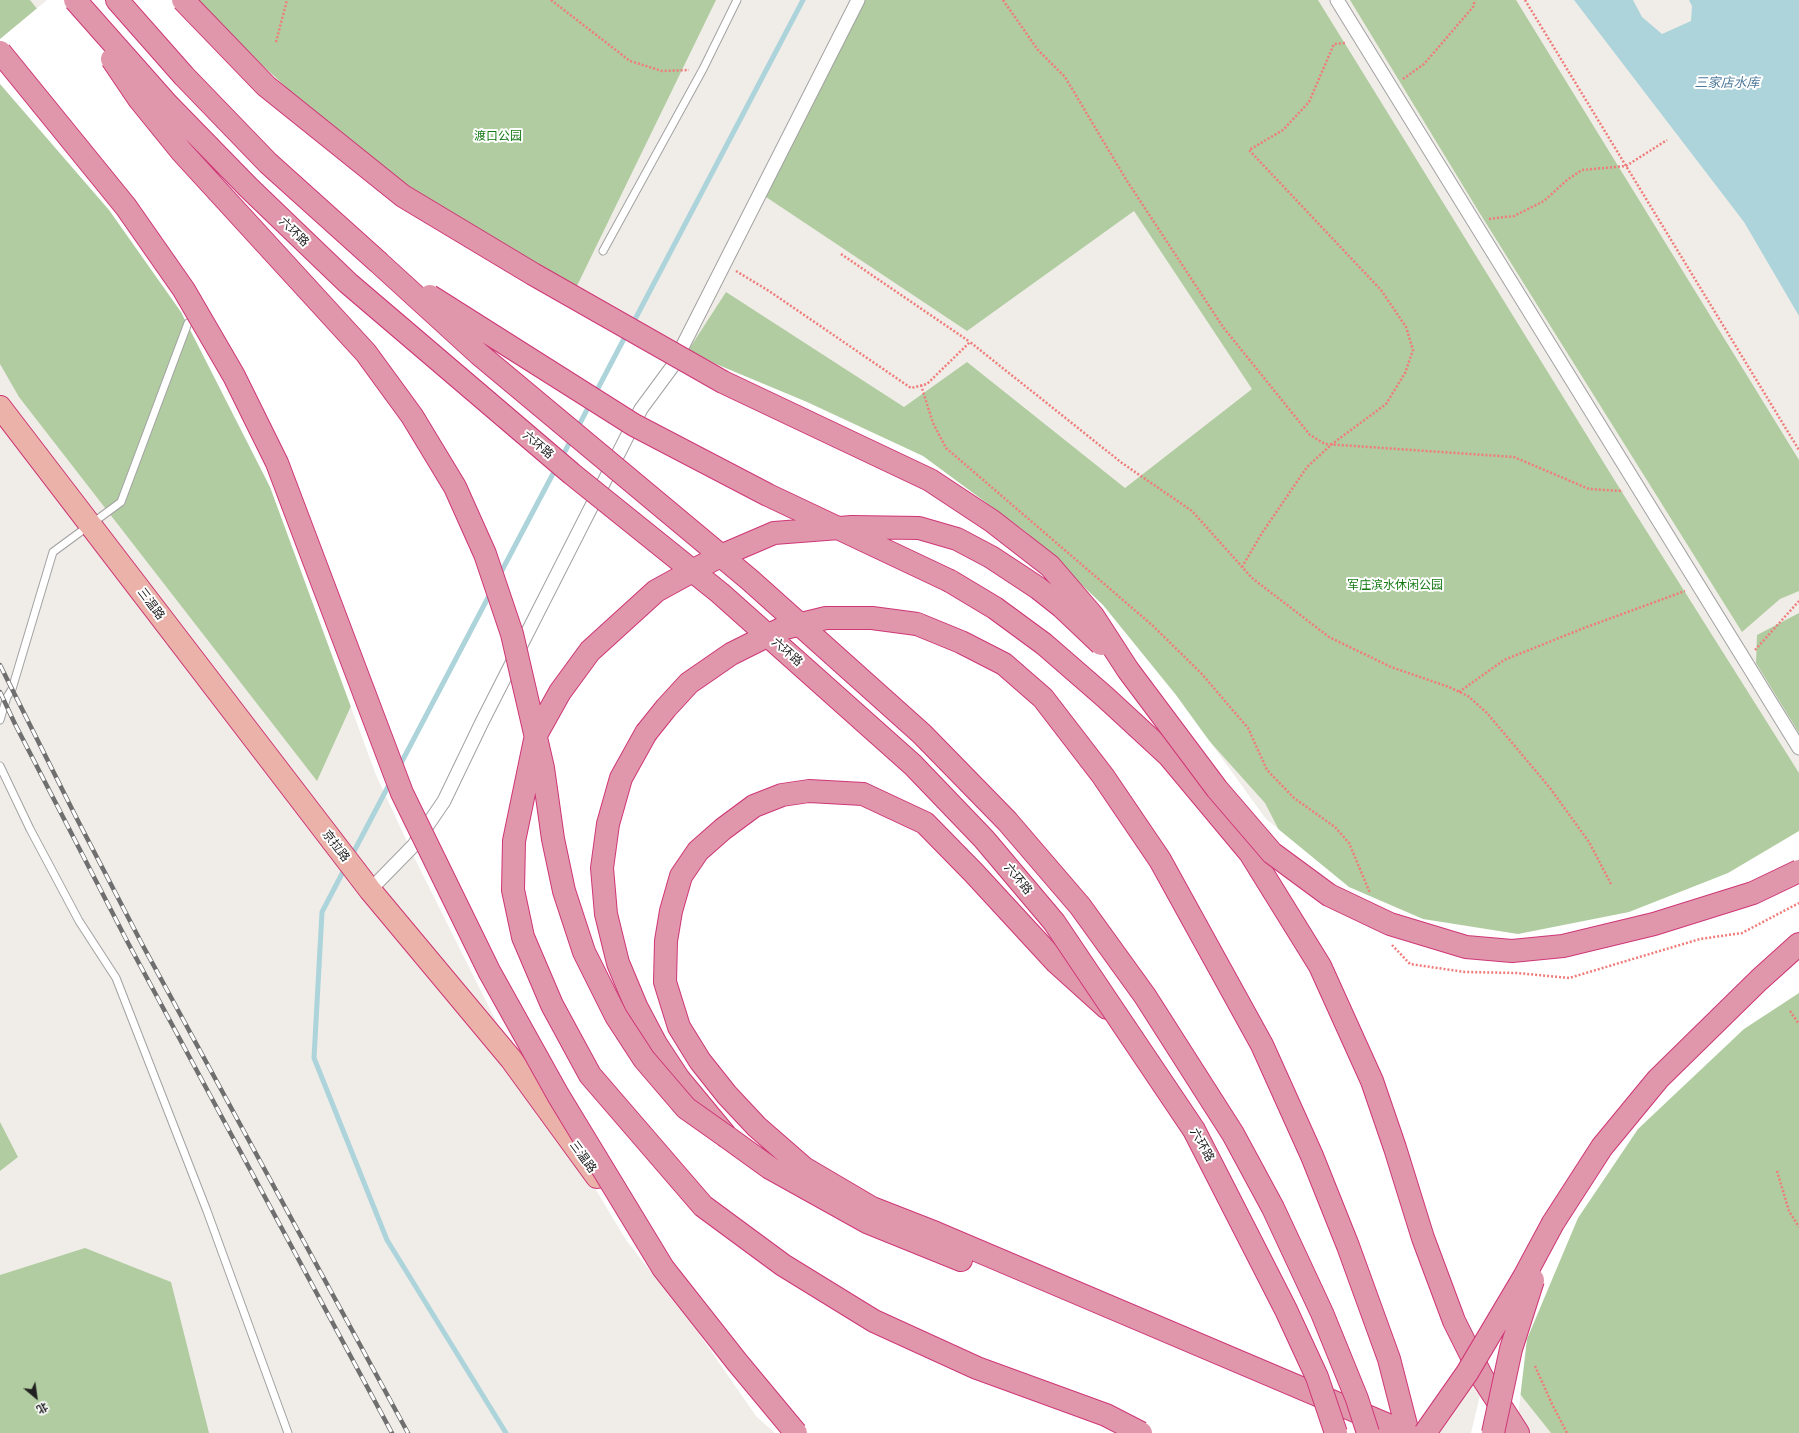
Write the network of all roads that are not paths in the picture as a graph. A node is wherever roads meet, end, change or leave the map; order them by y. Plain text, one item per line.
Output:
1 (74, 0) edge
2 (117, 0) edge
3 (183, 0) edge
4 (737, 0) edge
5 (858, 0) edge
6 (1337, 0) edge
7 (0, 52) edge
8 (603, 251) dead end
9 (377, 262) junction
10 (188, 323) dead end
11 (0, 407) edge
12 (90, 525) junction
13 (1128, 670) junction
14 (0, 720) edge
15 (1799, 748) edge
16 (0, 766) edge
17 (302, 801) joint
18 (1799, 871) edge
19 (370, 890) junction
20 (1799, 944) edge
21 (1120, 1019) junction
22 (727, 1137) junction
23 (801, 1177) junction
24 (1553, 1223) junction
25 (288, 1433) edge
26 (783, 1433) edge
27 (796, 1433) edge
28 (1141, 1433) edge
29 (1336, 1433) edge
30 (1368, 1433) edge
31 (1376, 1433) edge
32 (1408, 1433) edge
33 (1425, 1433) edge
34 (1493, 1433) edge
35 (1518, 1433) edge

1 - 21 highway, 六环路, bridge
1 - 22 highway, bridge
2 - 9 highway
3 - 13 highway, bridge
4 - 8 lane
5 - 19 street
6 - 15 street
7 - 27 highway, bridge
9 - 30 highway, bridge
9 - 35 highway, bridge
10 - 12 lane
11 - 12 highway, 三温路
12 - 14 lane
12 - 17 highway, 三温路
13 - 18 highway, bridge
13 - 28 highway, bridge
16 - 25 lane
17 - 19 highway, 京拉路
19 - 26 highway, 三温路
20 - 24 highway
21 - 23 highway, bridge
21 - 29 highway, 六环路, bridge
22 - 23 highway
22 - 32 highway, bridge
23 - 31 highway
23 - 32 highway
24 - 33 highway, bridge
24 - 34 highway, bridge

